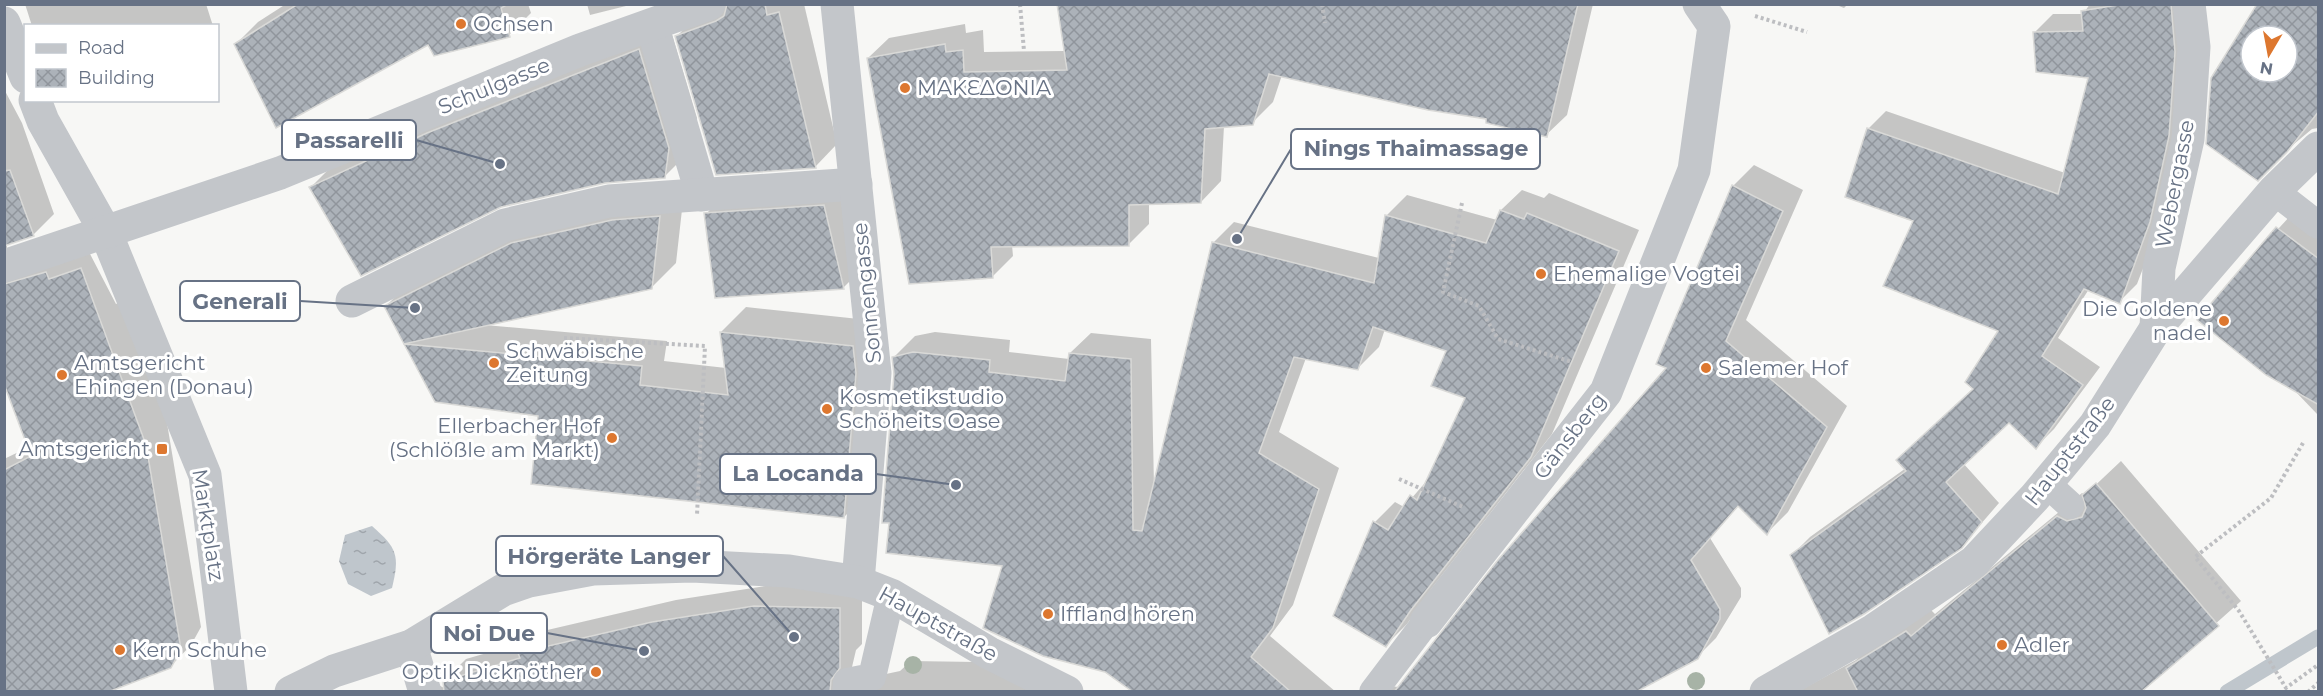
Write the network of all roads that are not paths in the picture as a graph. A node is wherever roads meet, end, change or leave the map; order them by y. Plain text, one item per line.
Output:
1 (709, 4) edge
2 (837, 4) edge
3 (2189, 4) edge
4 (1707, 15) edge
5 (4, 23) edge
6 (652, 25) junction
7 (24, 72) edge
8 (36, 102) edge
9 (2319, 148) edge
10 (856, 184) junction
11 (2274, 191) junction
12 (702, 195) junction
13 (2319, 225) edge
14 (106, 232) junction
15 (4, 266) edge
16 (352, 301) dead end
17 (2156, 328) junction
18 (858, 582) junction
19 (891, 595) junction
20 (1426, 622) joint
21 (411, 646) junction
22 (1773, 690) edge
23 (231, 692) edge
24 (291, 692) edge
25 (425, 692) edge
26 (846, 692) edge
27 (1067, 692) edge
28 (1373, 692) edge

1 - 6 street, Schulgasse
2 - 10 street, Sonnengasse
3 - 17 street, Webergasse
4 - 20 street, Gänsberg
5 - 7 street
6 - 12 street
6 - 14 street, Schulgasse
8 - 14 street, Marktplatz
9 - 11 street, Hauptstraße
10 - 12 street
10 - 18 street, Sonnengasse
11 - 13 lane
11 - 17 street, Hauptstraße
12 - 16 street
14 - 15 street, Schulgasse
14 - 23 street, Marktplatz
17 - 22 street, Hauptstraße
18 - 19 street, Hauptstraße
18 - 21 street, Hauptstraße
19 - 26 lane
19 - 27 street, Hauptstraße
20 - 28 lane, Gänsberg
21 - 24 street, Hauptstraße
21 - 25 street

